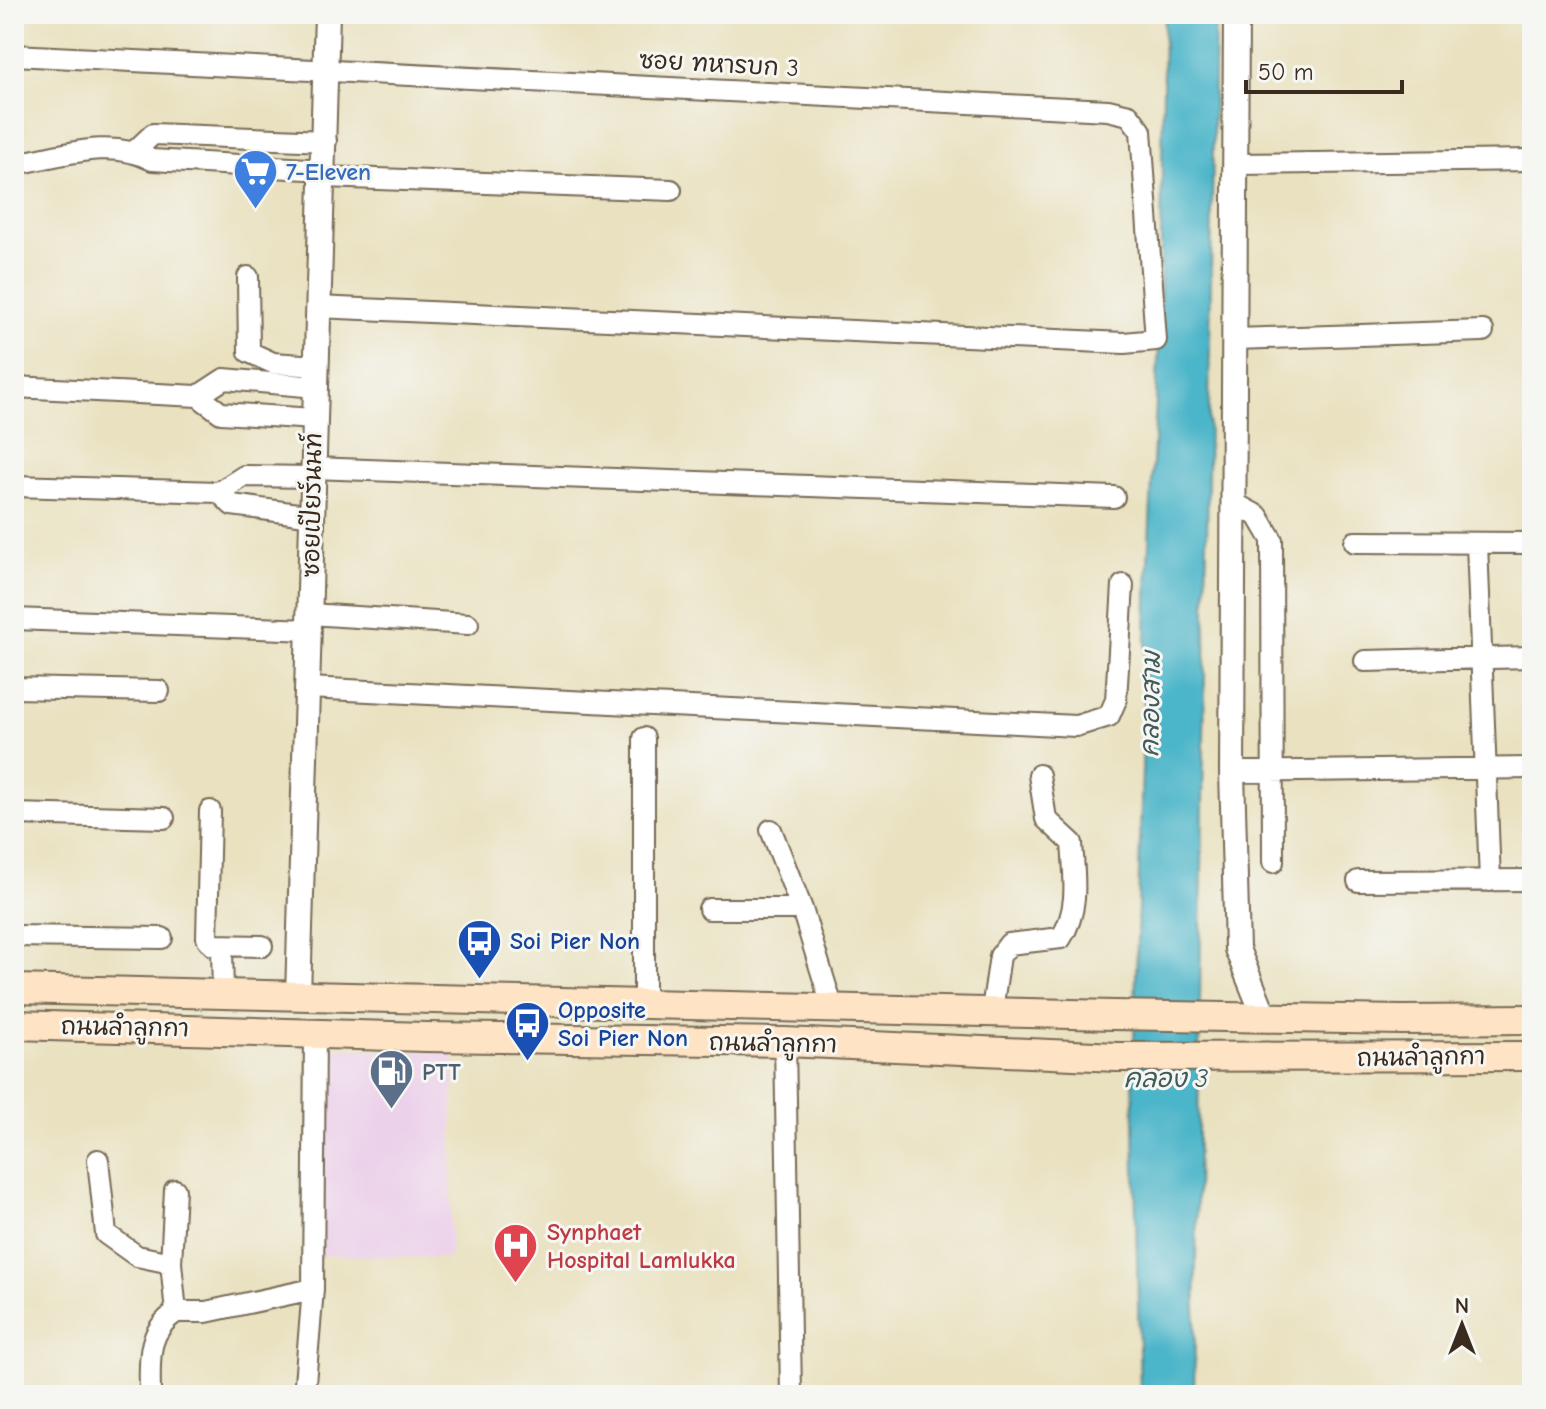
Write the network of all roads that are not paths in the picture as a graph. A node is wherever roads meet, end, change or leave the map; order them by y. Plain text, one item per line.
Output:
1 (327, 14) edge
2 (1236, 14) edge
3 (14, 55) edge
4 (326, 70) junction
5 (326, 141) junction
6 (135, 151) junction
7 (1532, 160) edge
8 (14, 164) edge
9 (1236, 164) junction
10 (325, 173) junction
11 (671, 190) dead end
12 (248, 277) dead end
13 (317, 307) junction
14 (1483, 331) dead end
15 (1235, 339) junction
16 (316, 377) junction
17 (14, 387) edge
18 (198, 396) junction
19 (314, 419) junction
20 (312, 472) junction
21 (14, 486) edge
22 (219, 492) junction
23 (1114, 497) dead end
24 (1234, 503) junction
25 (313, 516) junction
26 (1355, 542) dead end
27 (1477, 543) junction
28 (1532, 543) edge
29 (1123, 585) dead end
30 (14, 619) edge
31 (310, 622) junction
32 (468, 624) dead end
33 (1532, 657) edge
34 (1481, 658) junction
35 (1365, 661) dead end
36 (14, 688) edge
37 (308, 688) junction
38 (159, 691) dead end
39 (644, 738) dead end
40 (1532, 768) edge
41 (1486, 770) junction
42 (1273, 771) junction
43 (1232, 772) junction
44 (1039, 775) dead end
45 (210, 811) dead end
46 (14, 814) edge
47 (164, 818) dead end
48 (771, 830) dead end
49 (1273, 862) dead end
50 (1532, 880) edge
51 (1358, 881) dead end
52 (1490, 881) junction
53 (709, 909) dead end
54 (802, 909) junction
55 (14, 936) edge
56 (162, 938) dead end
57 (262, 946) dead end
58 (222, 947) junction
59 (14, 989) edge
60 (223, 996) junction
61 (298, 996) junction
62 (644, 1003) junction
63 (832, 1006) junction
64 (992, 1010) junction
65 (1252, 1017) junction
66 (1532, 1019) edge
67 (14, 1025) edge
68 (315, 1034) junction
69 (785, 1042) junction
70 (1532, 1056) edge
71 (98, 1160) dead end
72 (175, 1190) dead end
73 (171, 1263) junction
74 (313, 1289) junction
75 (176, 1312) junction
76 (150, 1395) edge
77 (304, 1395) edge
78 (791, 1395) edge

1 - 4 street, ซอยเปียร์นนท์
2 - 9 street
3 - 4 street, ซอย ทหารบก 3
4 - 5 street, ซอยเปียร์นนท์
4 - 13 street, ซอย ทหารบก 3
5 - 6 street
5 - 10 street, ซอยเปียร์นนท์
6 - 8 street
6 - 10 street
7 - 9 street
9 - 15 street
10 - 11 street
10 - 13 street, ซอยเปียร์นนท์
12 - 16 street
13 - 16 street, ซอยเปียร์นนท์
14 - 15 street
15 - 24 street
16 - 18 street
16 - 19 street, ซอยเปียร์นนท์
17 - 18 street
18 - 19 street
19 - 20 street, ซอยเปียร์นนท์
20 - 22 street
20 - 23 street
20 - 25 street, ซอยเปียร์นนท์
21 - 22 street
22 - 25 street
24 - 42 street
24 - 43 street
25 - 31 street, ซอยเปียร์นนท์
26 - 27 street
27 - 28 street
27 - 34 street
29 - 37 street
30 - 31 street
31 - 32 street
31 - 37 street, ซอยเปียร์นนท์
33 - 34 street
34 - 35 street
34 - 41 street
36 - 38 street
37 - 61 street, ซอยเปียร์นนท์
39 - 62 street
40 - 41 street
41 - 42 street
41 - 52 street
42 - 43 street
42 - 49 street
43 - 65 street
44 - 64 street
45 - 58 street
46 - 47 street
48 - 54 street
50 - 52 street
51 - 52 street
53 - 54 street
54 - 63 street
55 - 56 street
57 - 58 street
58 - 60 street
59 - 60 main road, ถนนลำลูกกา
60 - 61 main road, ถนนลำลูกกา
61 - 62 main road, ถนนลำลูกกา
62 - 63 main road, ถนนลำลูกกา
63 - 64 main road, ถนนลำลูกกา
64 - 65 main road, ถนนลำลูกกา
65 - 66 main road, ถนนลำลูกกา
67 - 68 main road, ถนนลำลูกกา
68 - 69 main road, ถนนลำลูกกา
68 - 74 street
69 - 70 main road, ถนนลำลูกกา
69 - 78 street
71 - 73 street
72 - 73 street
73 - 75 street
74 - 75 street
74 - 77 street
75 - 76 street

